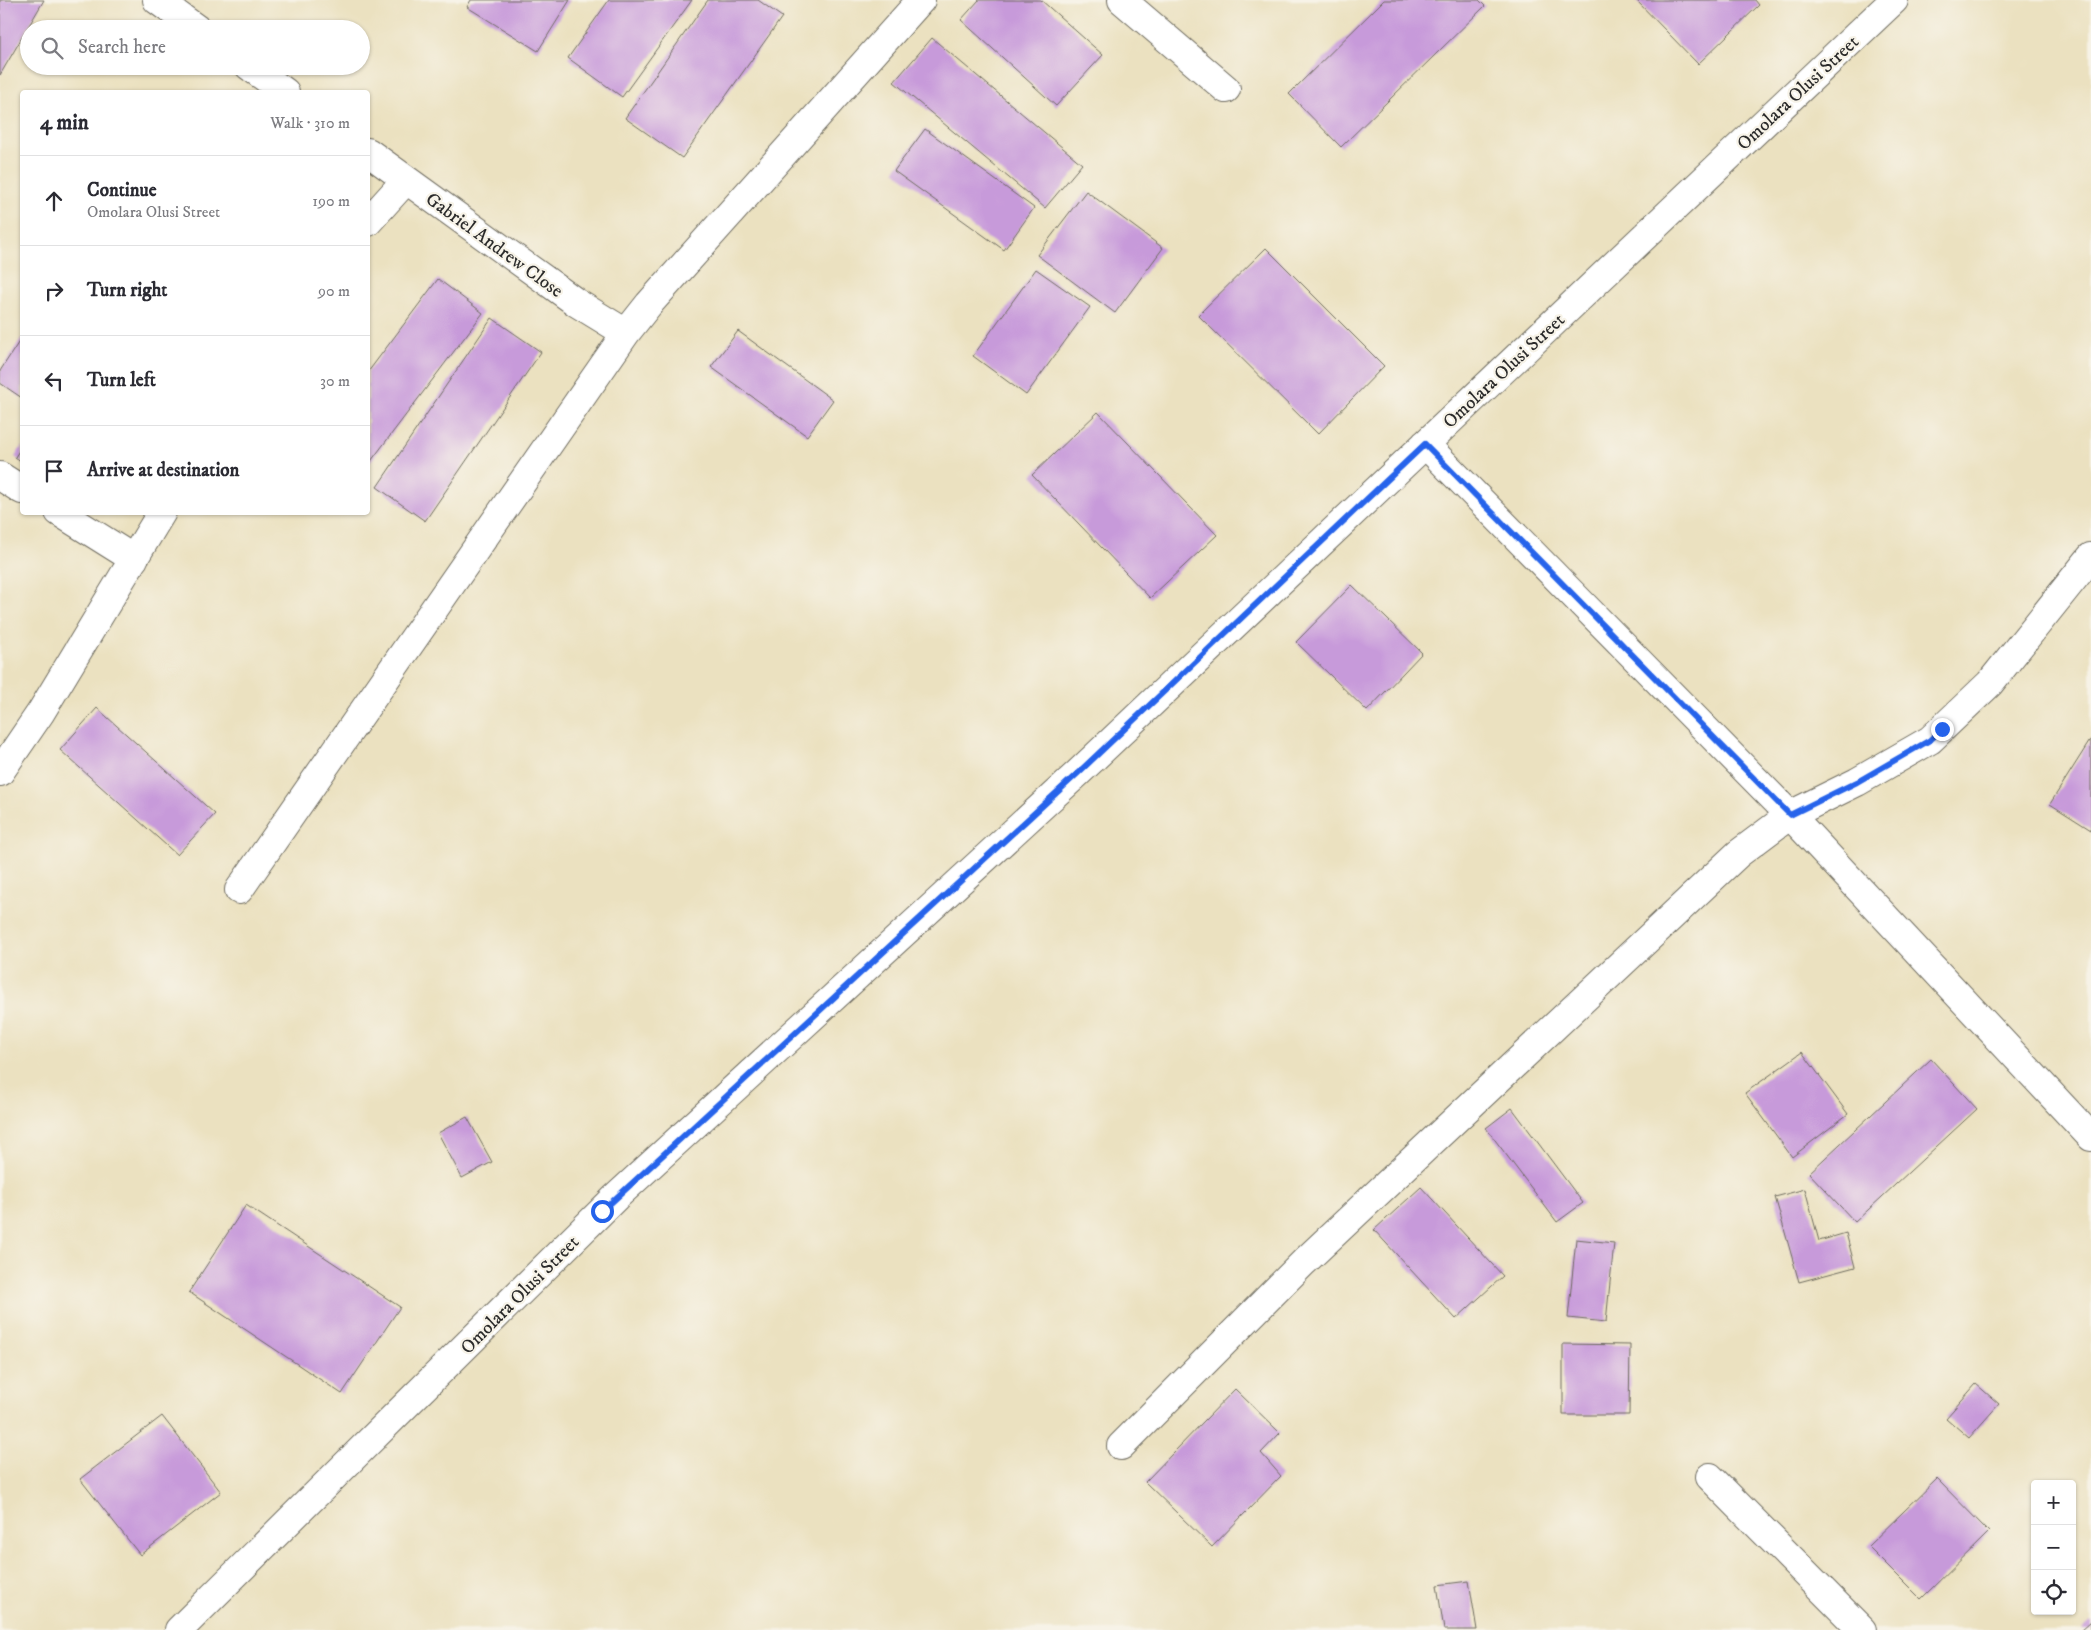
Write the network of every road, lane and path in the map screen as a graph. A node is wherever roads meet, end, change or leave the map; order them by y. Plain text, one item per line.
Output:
1 (157, 0) edge
2 (921, 0) edge
3 (1122, 0) edge
4 (1894, 0) edge
5 (185, 20) edge
6 (261, 75) edge
7 (1226, 89) dead end
8 (282, 90) edge
9 (370, 153) edge
10 (406, 180) junction
11 (370, 220) edge
12 (626, 333) junction
13 (1425, 444) junction
14 (0, 476) edge
15 (20, 489) edge
16 (64, 515) edge
17 (160, 515) edge
18 (2091, 557) edge
19 (134, 559) junction
20 (0, 772) edge
21 (1790, 815) junction
22 (239, 890) dead end
23 (2091, 1137) edge
24 (1121, 1446) dead end
25 (1710, 1477) dead end
26 (179, 1630) edge
27 (1862, 1630) edge

1 - 5 street
2 - 12 street
3 - 7 street
4 - 13 street, Omolara Olusi Street
6 - 8 street
9 - 10 street, Gabriel Andrew Close
10 - 11 street
10 - 12 street, Gabriel Andrew Close
12 - 22 street
13 - 21 street
13 - 26 street, Omolara Olusi Street
14 - 15 street
16 - 19 street
17 - 19 street
18 - 21 street
19 - 20 street
21 - 23 street
21 - 24 street
25 - 27 street

